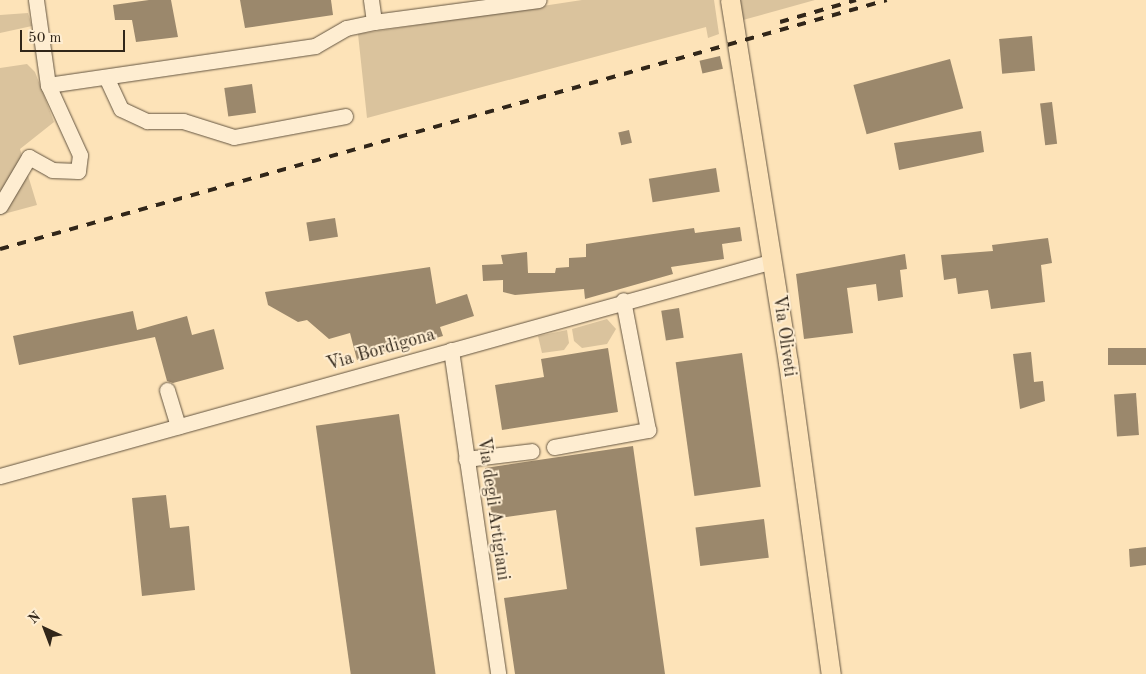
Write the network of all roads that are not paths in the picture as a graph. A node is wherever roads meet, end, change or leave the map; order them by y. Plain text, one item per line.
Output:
1 (36, 0) edge
2 (372, 0) edge
3 (539, 0) edge
4 (730, 0) edge
5 (464, 5) edge
6 (374, 22) junction
7 (106, 76) junction
8 (48, 85) junction
9 (345, 116) dead end
10 (0, 206) edge
11 (773, 261) junction
12 (623, 300) junction
13 (450, 350) junction
14 (168, 390) dead end
15 (178, 426) junction
16 (554, 447) dead end
17 (532, 451) dead end
18 (466, 458) junction
19 (0, 476) edge
20 (498, 674) edge
21 (831, 674) edge

1 - 8 street
2 - 6 street
3 - 5 street
4 - 11 main road, Via Oliveti
5 - 6 street
6 - 7 street
7 - 8 street
7 - 9 street
8 - 10 street
11 - 12 street, Via Bordigona
11 - 21 main road, Via Oliveti
12 - 13 street, Via Bordigona
12 - 16 street
13 - 15 street, Via Bordigona
13 - 18 street, Via degli Artigiani
14 - 15 street
15 - 19 street, Via Bordigona
17 - 18 street
18 - 20 street, Via degli Artigiani

